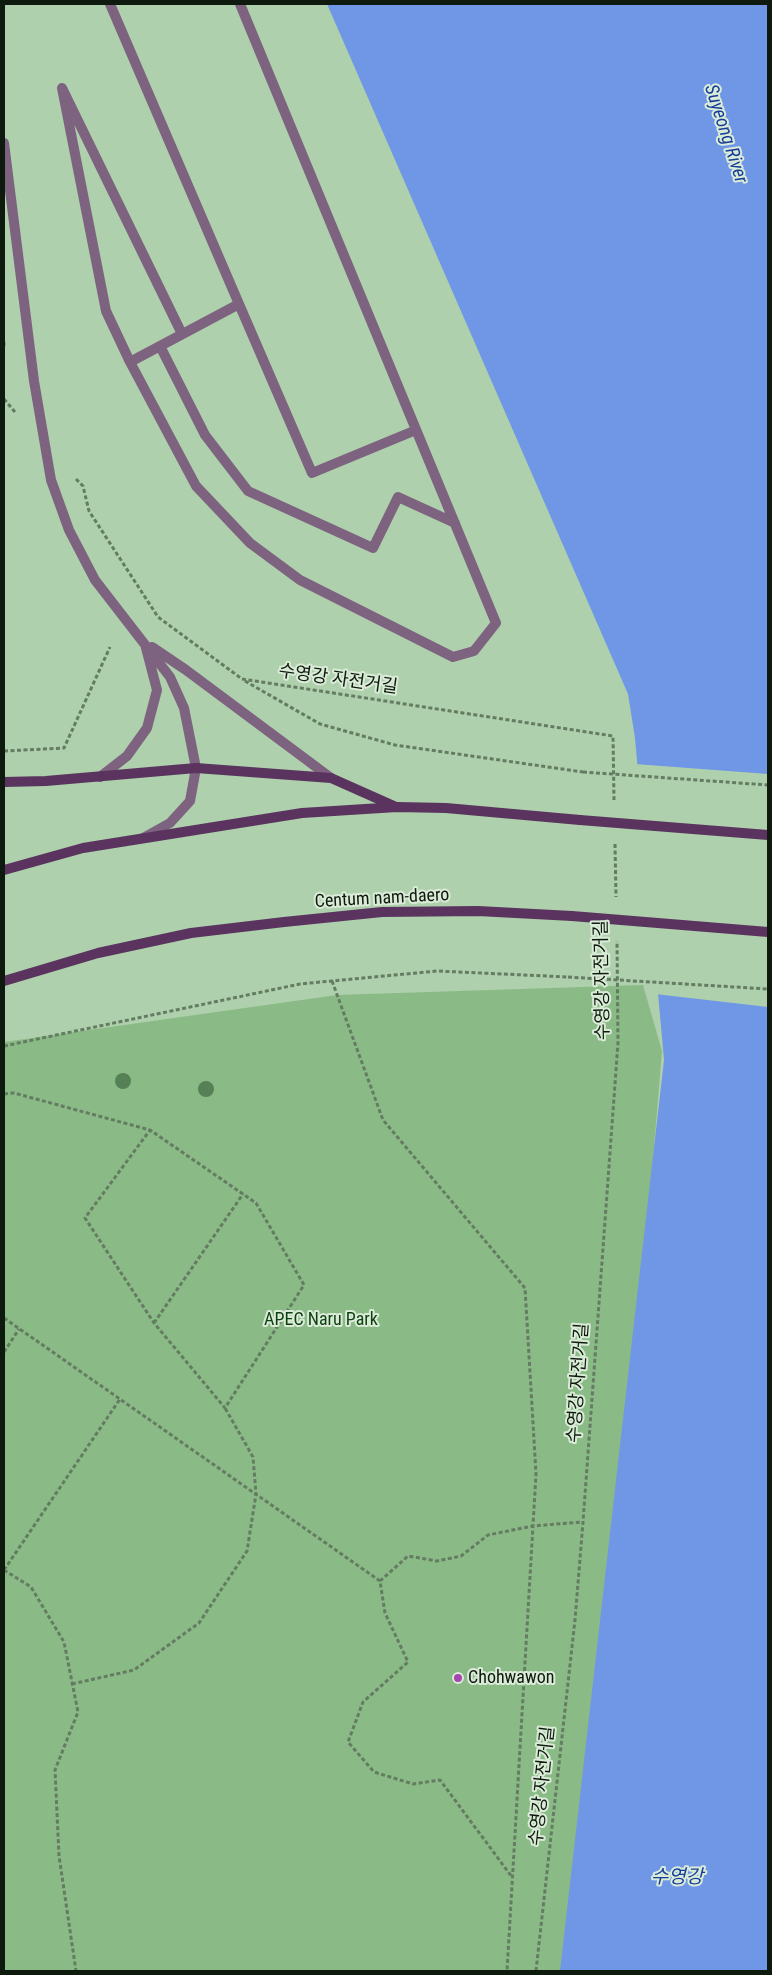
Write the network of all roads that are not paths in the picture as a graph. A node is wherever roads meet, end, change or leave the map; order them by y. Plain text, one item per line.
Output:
1 (110, 4) edge
2 (240, 4) edge
3 (4, 143) edge
4 (239, 304) junction
5 (182, 334) junction
6 (160, 346) junction
7 (130, 362) junction
8 (416, 430) junction
9 (455, 523) junction
10 (144, 642) junction
11 (196, 768) junction
12 (100, 777) junction
13 (331, 778) junction
14 (4, 782) edge
15 (397, 807) junction
16 (768, 835) edge
17 (143, 838) junction
18 (4, 870) edge
19 (768, 932) edge
20 (4, 981) edge

1 - 4 lane
2 - 8 lane
3 - 10 lane
4 - 5 lane
4 - 8 lane
5 - 6 lane
5 - 7 lane
6 - 7 lane
6 - 9 lane
7 - 9 lane
8 - 9 lane
10 - 11 lane
10 - 12 lane
10 - 13 lane
11 - 12 main road
11 - 13 main road
11 - 17 lane
12 - 14 main road
13 - 15 main road
15 - 16 main road, bridge
15 - 17 main road
17 - 18 main road
19 - 20 main road, Centum nam-daero, bridge

